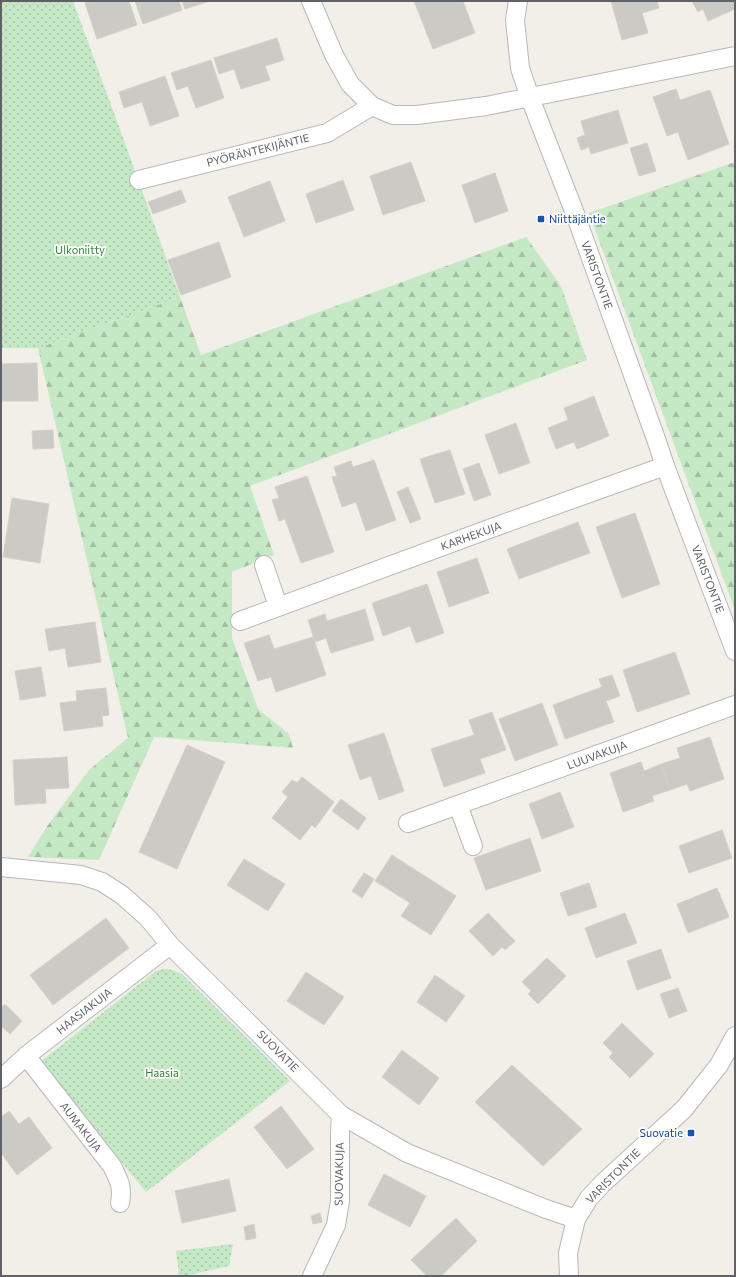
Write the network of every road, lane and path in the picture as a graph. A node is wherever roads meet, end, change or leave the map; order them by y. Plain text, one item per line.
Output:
1 (311, 1) edge
2 (518, 1) edge
3 (735, 56) edge
4 (530, 98) junction
5 (372, 106) junction
6 (139, 180) dead end
7 (665, 466) junction
8 (264, 565) dead end
9 (278, 606) junction
10 (240, 621) dead end
11 (735, 651) edge
12 (735, 705) edge
13 (458, 805) junction
14 (408, 823) dead end
15 (473, 846) dead end
16 (1, 867) edge
17 (170, 945) junction
18 (735, 1036) edge
19 (26, 1056) junction
20 (1, 1079) edge
21 (341, 1115) junction
22 (120, 1203) dead end
23 (576, 1219) junction
24 (312, 1276) edge
25 (569, 1276) edge

1 - 5 street
2 - 4 street, VARISTONTIE
3 - 4 street
4 - 5 street
4 - 7 street, VARISTONTIE
5 - 6 street, PYÖRÄNTEKIJÄNTIE
7 - 9 street, KARHEKUJA
7 - 11 street, VARISTONTIE
8 - 9 street
9 - 10 street, KARHEKUJA
12 - 13 street, LUUVAKUJA
13 - 14 street, LUUVAKUJA
13 - 15 street
16 - 17 street, SUOVATIE
17 - 19 street, HAASIAKUJA
17 - 21 street, SUOVATIE
18 - 23 street, VARISTONTIE
19 - 20 street, HAASIAKUJA
19 - 22 street, AUMAKUJA
21 - 23 street, SUOVATIE
21 - 24 street, SUOVAKUJA
23 - 25 street, VARISTONTIE

